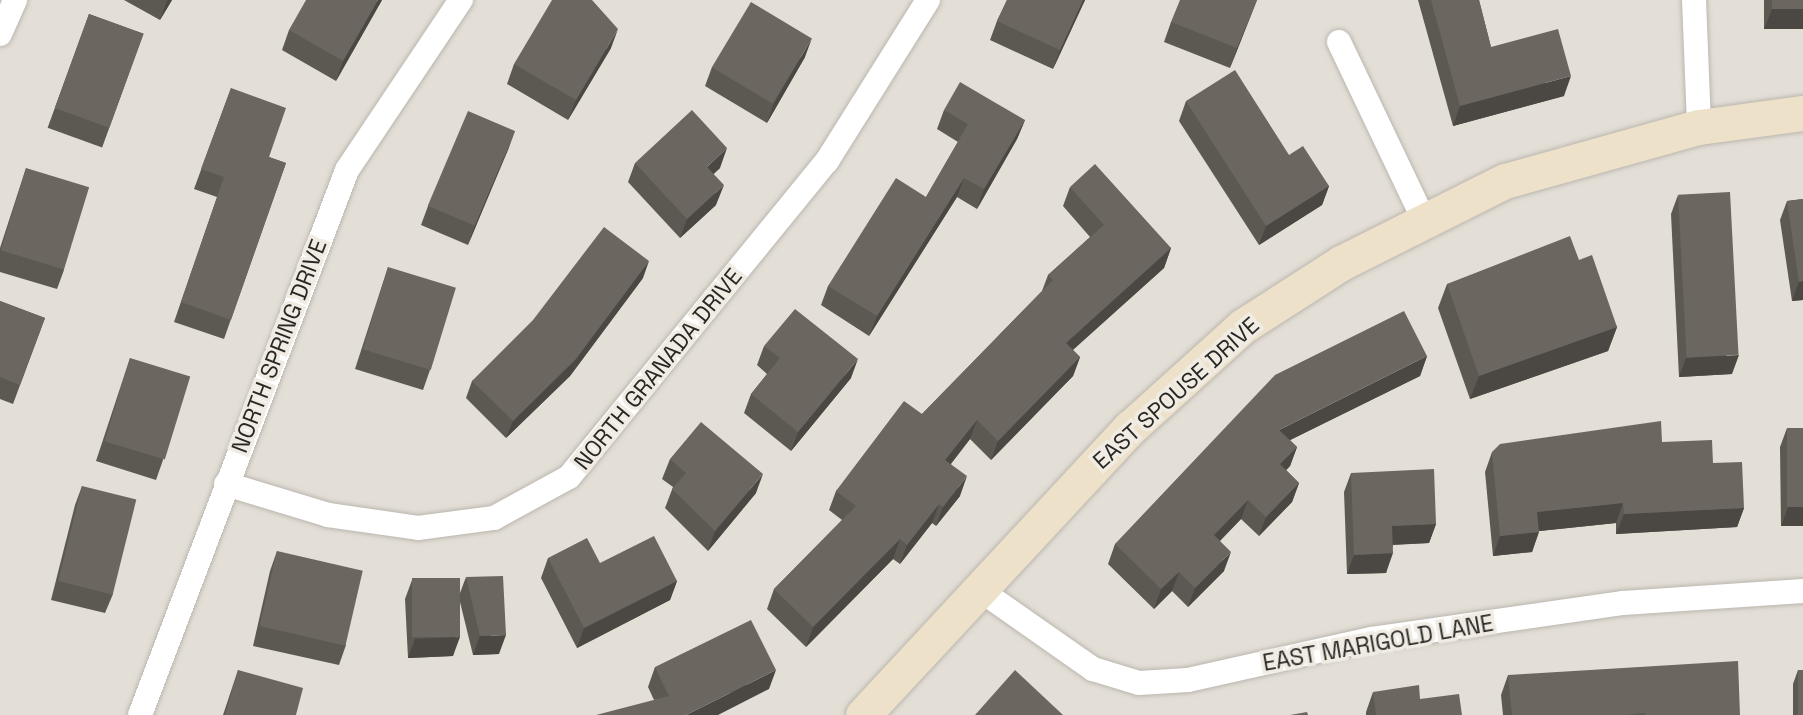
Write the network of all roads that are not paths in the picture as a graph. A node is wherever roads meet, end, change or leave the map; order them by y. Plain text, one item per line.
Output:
1 (15, 0) edge
2 (461, 0) edge
3 (928, 0) edge
4 (1694, 0) edge
5 (0, 34) edge
6 (1339, 41) dead end
7 (1803, 113) edge
8 (1699, 127) junction
9 (1423, 218) junction
10 (226, 484) junction
11 (980, 590) junction
12 (1803, 591) edge
13 (140, 715) edge
14 (863, 715) edge

1 - 5 street
2 - 10 street, NORTH SPRING DRIVE
3 - 10 street, NORTH GRANADA DRIVE
4 - 8 street
6 - 9 street
7 - 8 main road, EAST SPOUSE DRIVE
8 - 9 main road, EAST SPOUSE DRIVE
9 - 11 main road, EAST SPOUSE DRIVE
10 - 13 street, NORTH SPRING DRIVE
11 - 12 street, EAST MARIGOLD LANE
11 - 14 main road, EAST SPOUSE DRIVE

